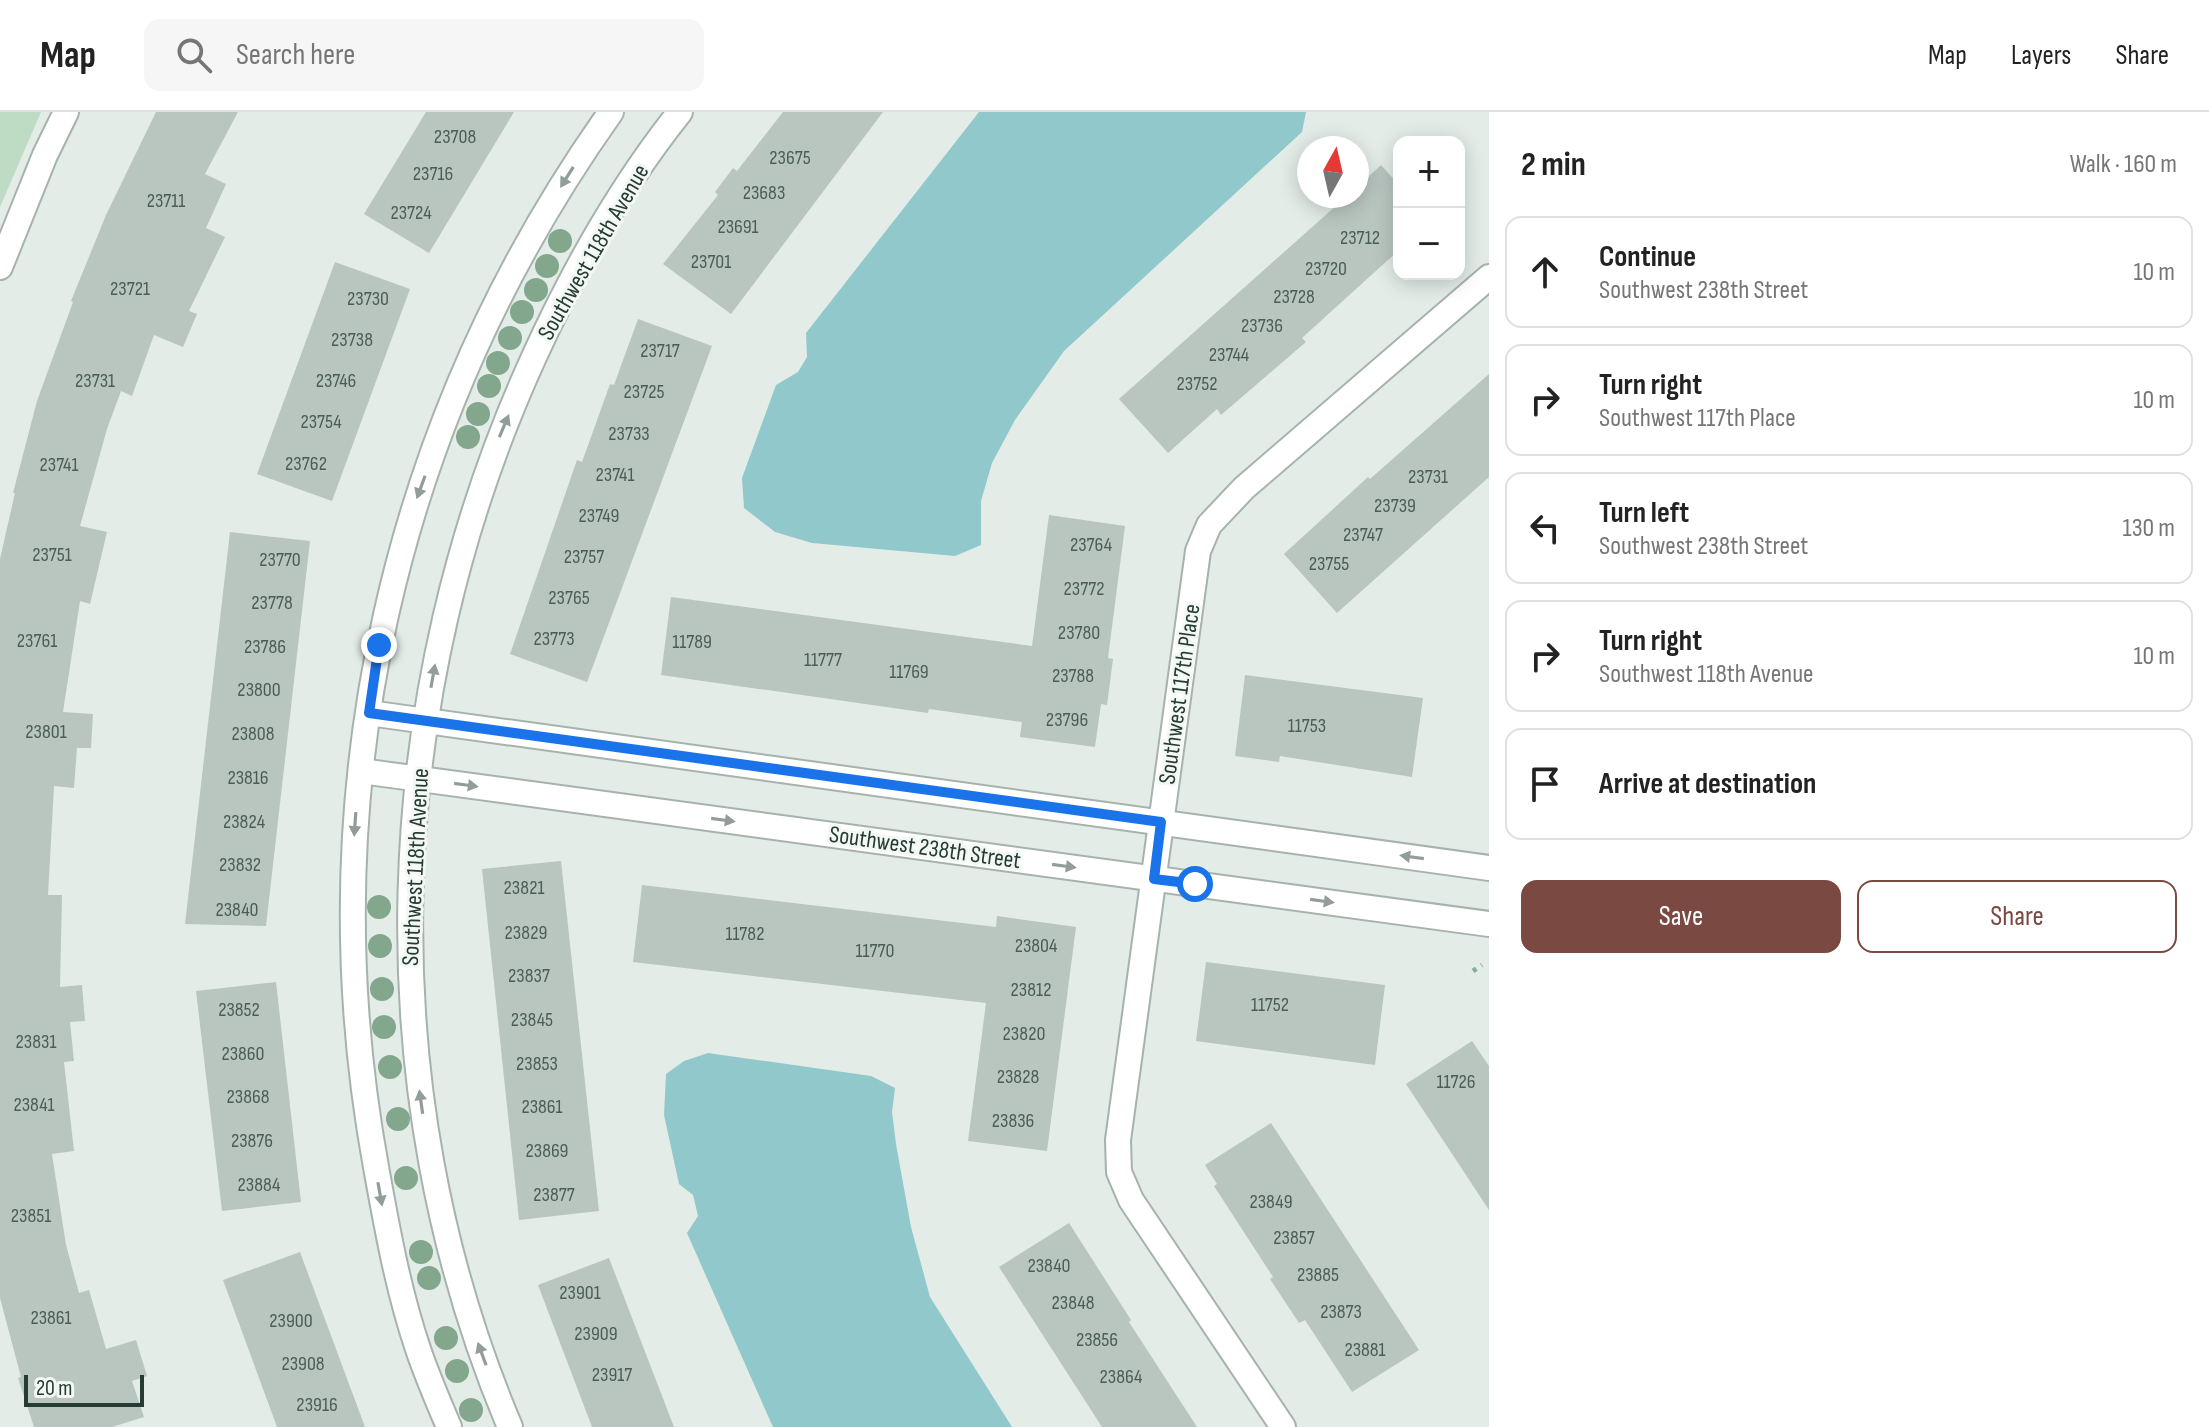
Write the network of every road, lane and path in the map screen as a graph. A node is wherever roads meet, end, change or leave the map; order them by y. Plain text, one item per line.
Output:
1 (66, 112) edge
2 (611, 112) edge
3 (680, 112) edge
4 (0, 267) edge
5 (1489, 277) edge
6 (369, 713) junction
7 (426, 721) junction
8 (361, 771) junction
9 (417, 779) junction
10 (1161, 822) junction
11 (1489, 868) edge
12 (1154, 879) junction
13 (1489, 924) edge
14 (1482, 965) dead end
15 (1473, 971) dead end
16 (449, 1427) edge
17 (510, 1427) edge
18 (1283, 1427) edge

1 - 4 street
2 -> 6 street
7 -> 3 street, Southwest 118th Avenue
5 - 10 street, Southwest 117th Place
6 - 7 street
6 - 8 street
7 - 9 street, Southwest 118th Avenue
7 - 10 street
8 - 9 street, Southwest 238th Street
8 -> 16 street
9 -> 12 street, Southwest 238th Street
17 -> 9 street, Southwest 118th Avenue
11 -> 10 street
10 - 12 street, Southwest 117th Place
12 -> 13 street, Southwest 238th Street
12 - 18 street, Southwest 117th Place
14 - 15 path

